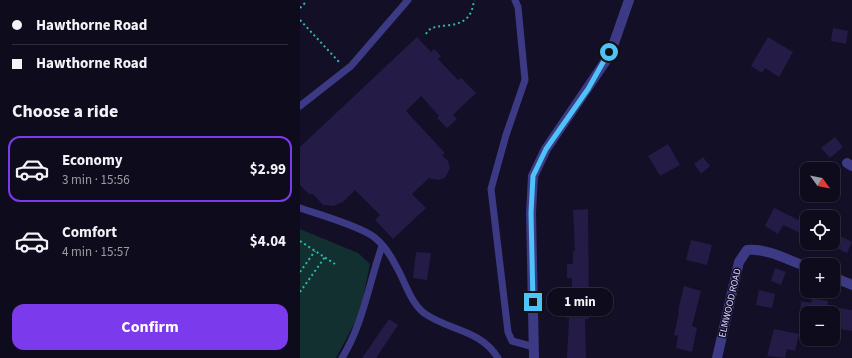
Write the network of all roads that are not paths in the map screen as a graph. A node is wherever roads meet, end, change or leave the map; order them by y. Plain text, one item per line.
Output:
1 (408, 0) edge
2 (515, 0) edge
3 (629, 0) edge
4 (300, 106) edge
5 (300, 208) edge
6 (382, 246) junction
7 (800, 264) edge
8 (840, 280) edge
9 (852, 285) edge
10 (534, 347) junction
11 (342, 358) edge
12 (498, 358) edge
13 (534, 358) edge
14 (717, 358) edge

1 - 4 lane
2 - 10 lane
3 - 10 street
5 - 6 lane
6 - 11 lane
6 - 12 lane
7 - 14 street, ELMWOOD ROAD
8 - 9 street
10 - 13 street

